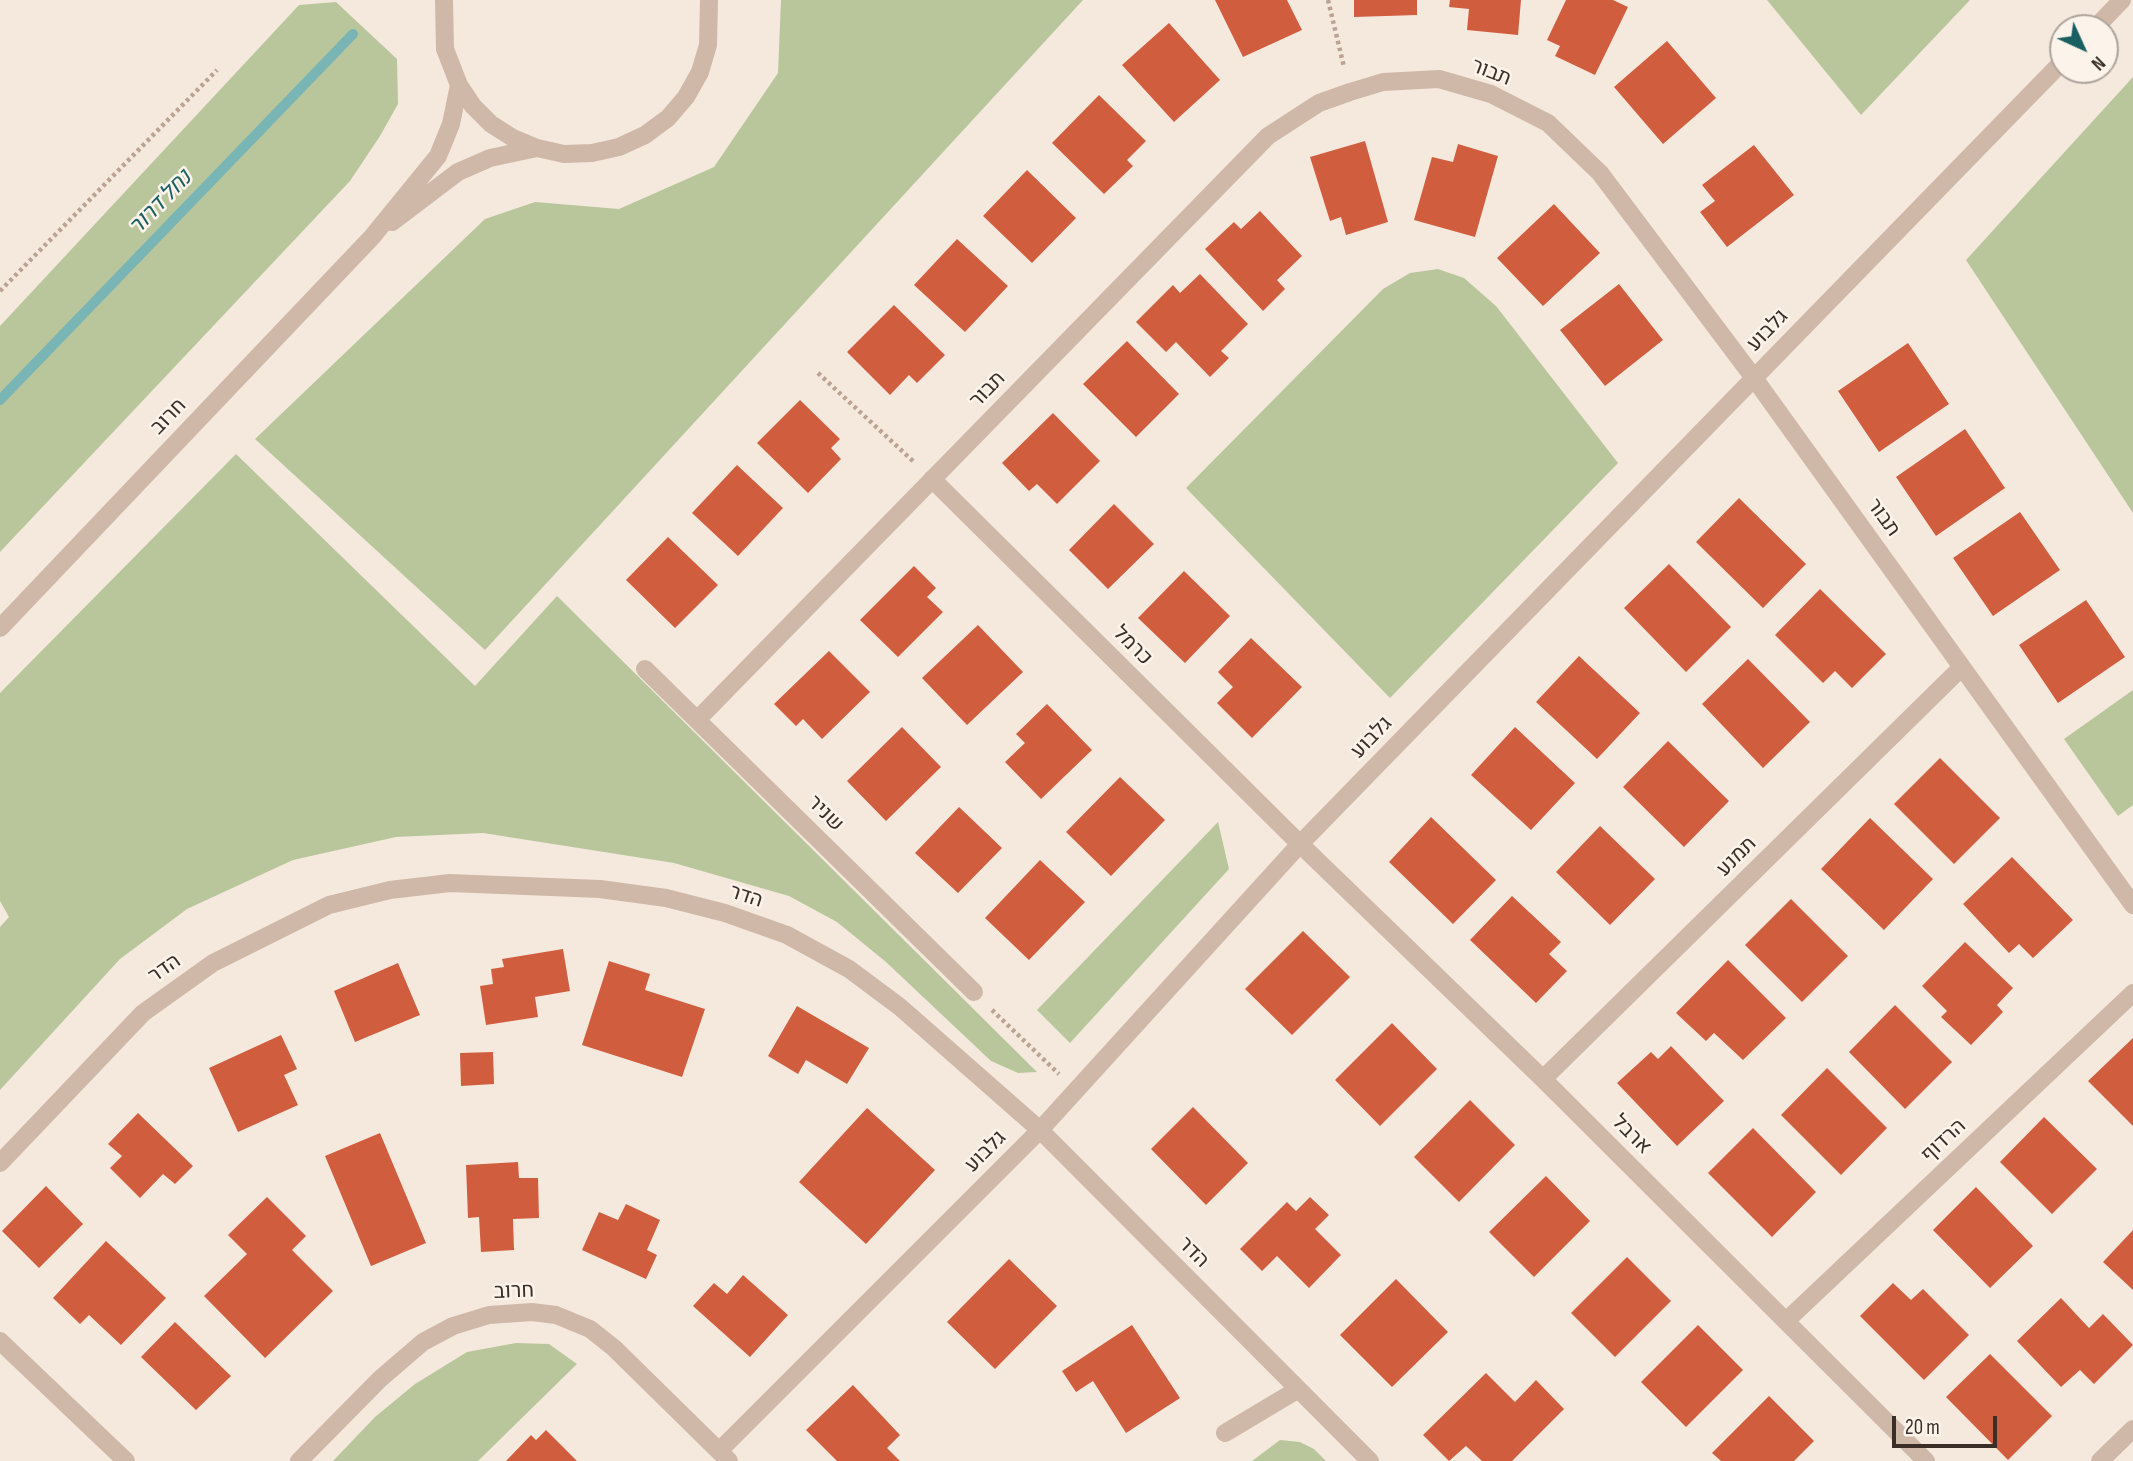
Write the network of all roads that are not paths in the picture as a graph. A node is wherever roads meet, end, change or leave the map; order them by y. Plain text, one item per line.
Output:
1 (428, 0) edge
2 (444, 0) edge
3 (709, 0) edge
4 (2122, 0) edge
5 (2108, 14) edge
6 (442, 29) junction
7 (2049, 75) edge
8 (459, 85) junction
9 (537, 148) junction
10 (372, 237) junction
11 (1754, 378) junction
12 (932, 479) junction
13 (0, 628) edge
14 (1962, 667) junction
15 (645, 669) dead end
16 (697, 720) junction
17 (1300, 844) junction
18 (2133, 905) edge
19 (974, 992) road end
20 (2133, 993) edge
21 (1544, 1079) junction
22 (1040, 1130) junction
23 (0, 1163) edge
24 (1786, 1321) junction
25 (0, 1341) edge
26 (1297, 1390) junction
27 (2133, 1429) edge
28 (1225, 1433) dead end
29 (724, 1456) edge
30 (126, 1461) edge
31 (299, 1461) edge
32 (1370, 1461) edge
33 (1926, 1461) edge
34 (2100, 1461) edge

1 - 6 street
2 - 6 street
3 - 9 street
4 - 5 street
6 - 8 street
7 - 11 street, גלבוע
8 - 9 street
8 - 10 street, חרוב
9 - 10 street, חרוב
10 - 13 street, חרוב
11 - 12 street, תבור
11 - 14 street, תבור
11 - 17 street, גלבוע
12 - 16 street, תבור
12 - 17 street, כרמל
14 - 18 street, תבור
14 - 21 street, תמנע
15 - 16 street, שניר
16 - 19 street, שניר
17 - 21 street, ארבל
17 - 22 street, גלבוע
20 - 24 street, הרדוף
21 - 24 street, ארבל
22 - 23 street, הדר
22 - 26 street, הדר
22 - 29 street, גלבוע
24 - 33 street, ארבל
25 - 30 street
26 - 28 street
26 - 32 street, הדר
27 - 34 street
29 - 31 street, חרוב

